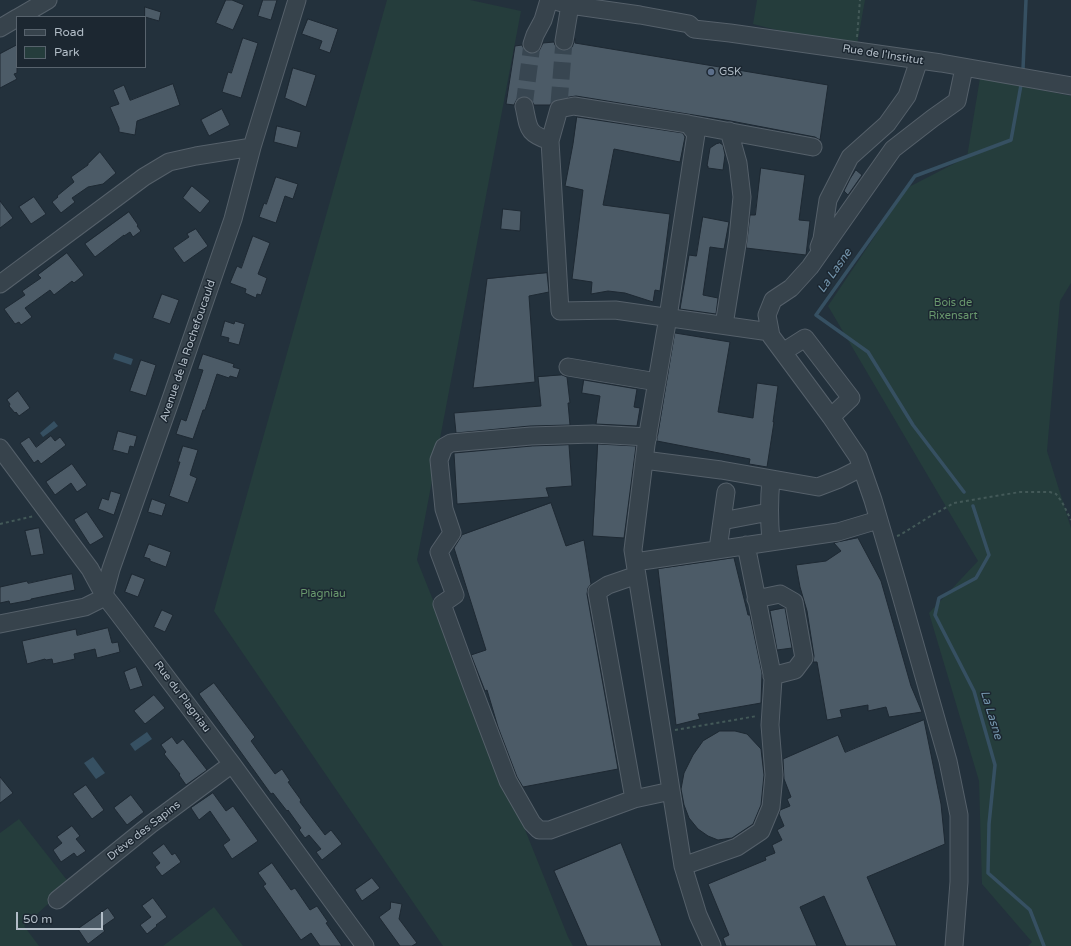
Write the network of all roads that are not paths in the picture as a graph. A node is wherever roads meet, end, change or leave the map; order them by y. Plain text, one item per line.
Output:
1 (48, 0) edge
2 (298, 0) edge
3 (549, 0) edge
4 (552, 0) edge
5 (570, 5) junction
6 (21, 16) edge
7 (16, 19) edge
8 (0, 28) edge
9 (564, 41) tunnel mouth
10 (532, 44) tunnel mouth
11 (919, 60) junction
12 (964, 68) junction
13 (1071, 86) edge
14 (524, 106) tunnel mouth
15 (688, 124) junction
16 (729, 131) junction
17 (550, 141) junction
18 (252, 147) junction
19 (813, 147) dead end
20 (810, 267) junction
21 (0, 284) edge
22 (668, 317) junction
23 (724, 325) junction
24 (770, 332) junction
25 (783, 352) junction
26 (568, 368) dead end
27 (657, 382) junction
28 (831, 417) junction
29 (648, 437) junction
30 (0, 448) edge
31 (644, 460) junction
32 (861, 468) junction
33 (771, 479) junction
34 (726, 492) dead end
35 (769, 512) junction
36 (878, 520) junction
37 (722, 521) junction
38 (771, 541) junction
39 (746, 545) junction
40 (718, 549) junction
41 (636, 568) junction
42 (104, 595) junction
43 (756, 599) junction
44 (0, 624) edge
45 (772, 676) junction
46 (232, 764) junction
47 (671, 791) junction
48 (634, 799) junction
49 (683, 866) junction
50 (57, 900) dead end
51 (365, 946) edge
52 (712, 946) edge
53 (954, 946) edge

1 - 6 street
2 - 18 street, Avenue de la Rochefoucauld
3 - 10 street
4 - 5 street, Rue de l'Institut
5 - 9 street
5 - 11 street, Rue de l'Institut
7 - 8 street
11 - 12 street, Rue de l'Institut
11 - 20 street
12 - 13 street, Rue de l'Institut
12 - 20 street
14 - 17 street
15 - 16 street
15 - 17 street
15 - 22 street
16 - 19 street
16 - 23 street
17 - 22 street
18 - 21 street
18 - 42 street, Avenue de la Rochefoucauld
20 - 24 street
22 - 23 street
22 - 27 street
23 - 24 street
24 - 25 street
25 - 28 street
25 - 28 street
26 - 27 street
27 - 29 street
28 - 32 street
29 - 31 street
29 - 48 street
30 - 42 street, Rue du Plagniau
31 - 33 street
31 - 41 street
32 - 33 street
32 - 36 street
33 - 35 street
34 - 37 street
35 - 37 street
35 - 38 street
36 - 38 street
36 - 53 street
37 - 40 street
38 - 39 street
39 - 40 street
39 - 43 street
40 - 41 street
41 - 47 street
41 - 48 street
42 - 44 street
42 - 46 street, Rue du Plagniau
43 - 45 street
43 - 45 street
45 - 49 street
46 - 50 street, Drève des Sapins
46 - 51 street, Rue du Plagniau
47 - 48 street
47 - 49 street
49 - 52 street

